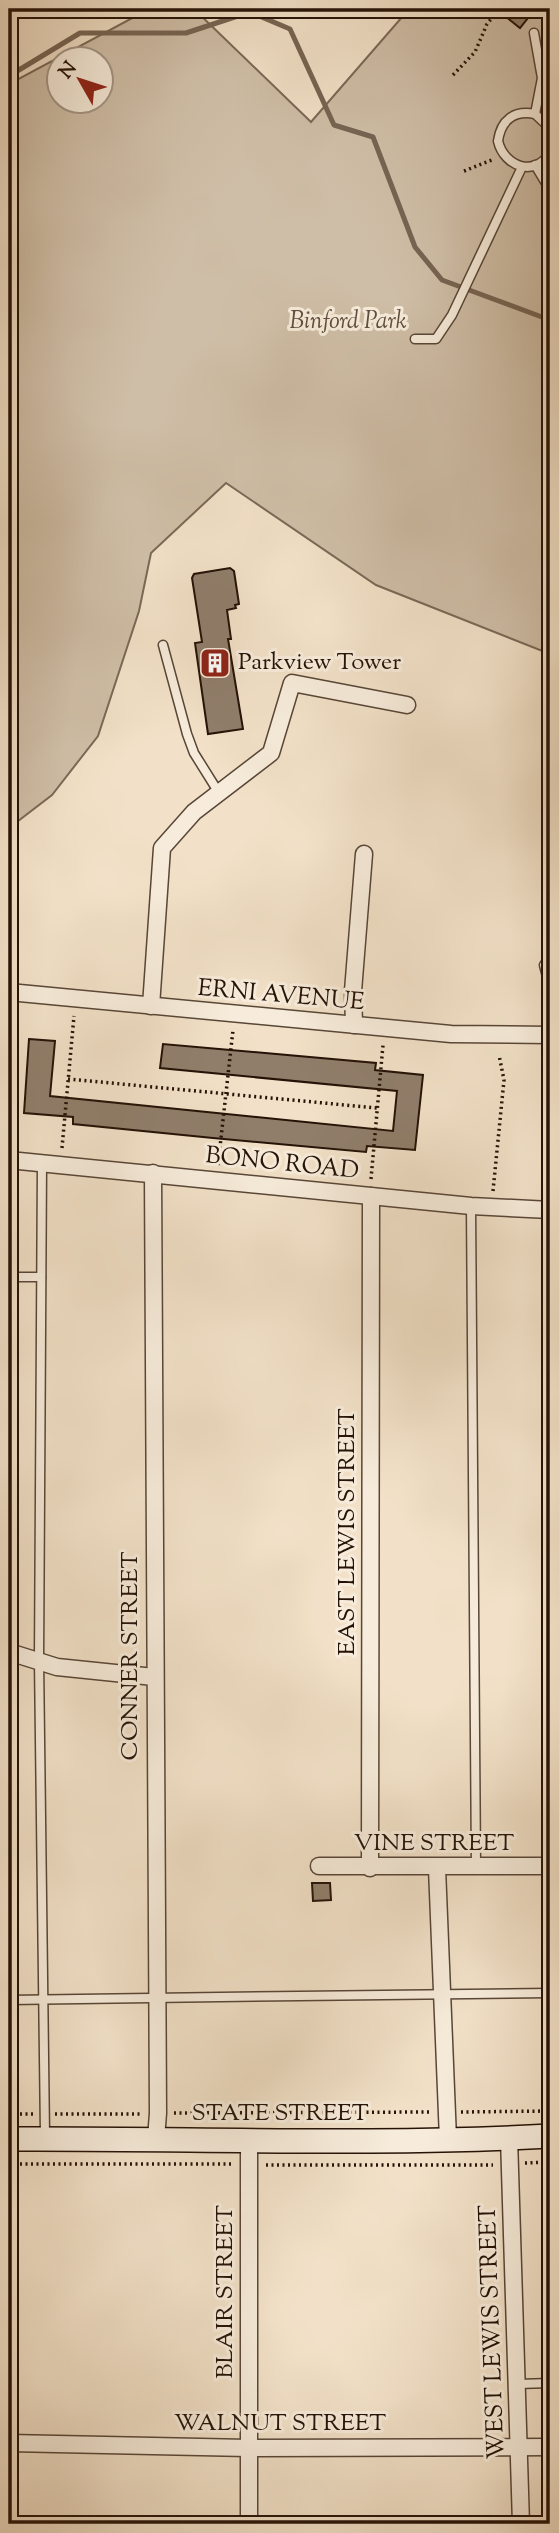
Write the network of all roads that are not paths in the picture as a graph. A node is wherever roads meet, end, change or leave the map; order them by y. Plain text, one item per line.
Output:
1 (534, 33) dead end
2 (535, 114) junction
3 (550, 125) edge
4 (550, 152) edge
5 (535, 165) junction
6 (522, 167) junction
7 (550, 190) edge
8 (415, 339) dead end
9 (163, 645) dead end
10 (407, 705) dead end
11 (219, 793) junction
12 (364, 854) dead end
13 (550, 957) edge
14 (550, 988) edge
15 (9, 992) edge
16 (151, 1006) junction
17 (354, 1026) junction
18 (550, 1035) edge
19 (9, 1160) edge
20 (42, 1163) junction
21 (153, 1173) junction
22 (371, 1187) junction
23 (471, 1206) junction
24 (550, 1210) edge
25 (9, 1277) edge
26 (41, 1277) junction
27 (9, 1652) edge
28 (39, 1660) junction
29 (154, 1677) junction
30 (319, 1866) dead end
31 (550, 1866) edge
32 (370, 1868) junction
33 (437, 1868) junction
34 (476, 1868) junction
35 (550, 1993) edge
36 (442, 1994) junction
37 (155, 1998) junction
38 (44, 1999) junction
39 (9, 2000) edge
40 (550, 2136) edge
41 (156, 2138) junction
42 (509, 2138) junction
43 (9, 2139) edge
44 (45, 2139) junction
45 (448, 2139) junction
46 (249, 2154) junction
47 (550, 2383) edge
48 (519, 2384) junction
49 (9, 2444) edge
50 (520, 2446) junction
51 (550, 2447) edge
52 (248, 2448) junction
53 (249, 2524) edge
54 (521, 2524) edge

1 - 2 lane
2 - 3 lane
2 - 6 lane
4 - 5 lane
5 - 6 lane
5 - 7 lane
6 - 8 lane
9 - 11 lane
10 - 11 street
11 - 16 street
12 - 17 street
13 - 14 lane
15 - 16 street, ERNI AVENUE
16 - 17 street, ERNI AVENUE
17 - 18 street, ERNI AVENUE
19 - 20 street, BONO ROAD
20 - 21 street, BONO ROAD
20 - 26 lane
21 - 22 street, BONO ROAD
21 - 29 street, CONNER STREET
22 - 23 street, BONO ROAD
22 - 32 street, EAST LEWIS STREET
23 - 24 street, BONO ROAD
23 - 34 lane
25 - 26 lane
26 - 28 lane
27 - 28 street
28 - 29 street
28 - 38 lane
29 - 37 street, CONNER STREET
30 - 32 street, VINE STREET
31 - 34 street, VINE STREET
32 - 33 street, VINE STREET
33 - 34 street, VINE STREET
33 - 36 street
35 - 36 lane
36 - 37 lane
36 - 45 street
37 - 38 lane
37 - 41 street, CONNER STREET
38 - 39 lane
38 - 44 lane
40 - 42 main road, STATE STREET
41 - 44 main road, STATE STREET
41 - 46 main road, STATE STREET
42 - 45 main road, STATE STREET
42 - 48 street, WEST LEWIS STREET
43 - 44 main road, STATE STREET
45 - 46 main road, STATE STREET
46 - 52 street, BLAIR STREET
47 - 48 lane
48 - 50 street, WEST LEWIS STREET
49 - 52 street, WALNUT STREET
50 - 51 street, WALNUT STREET
50 - 52 street, WALNUT STREET
50 - 54 street, WEST LEWIS STREET
52 - 53 street, BLAIR STREET

